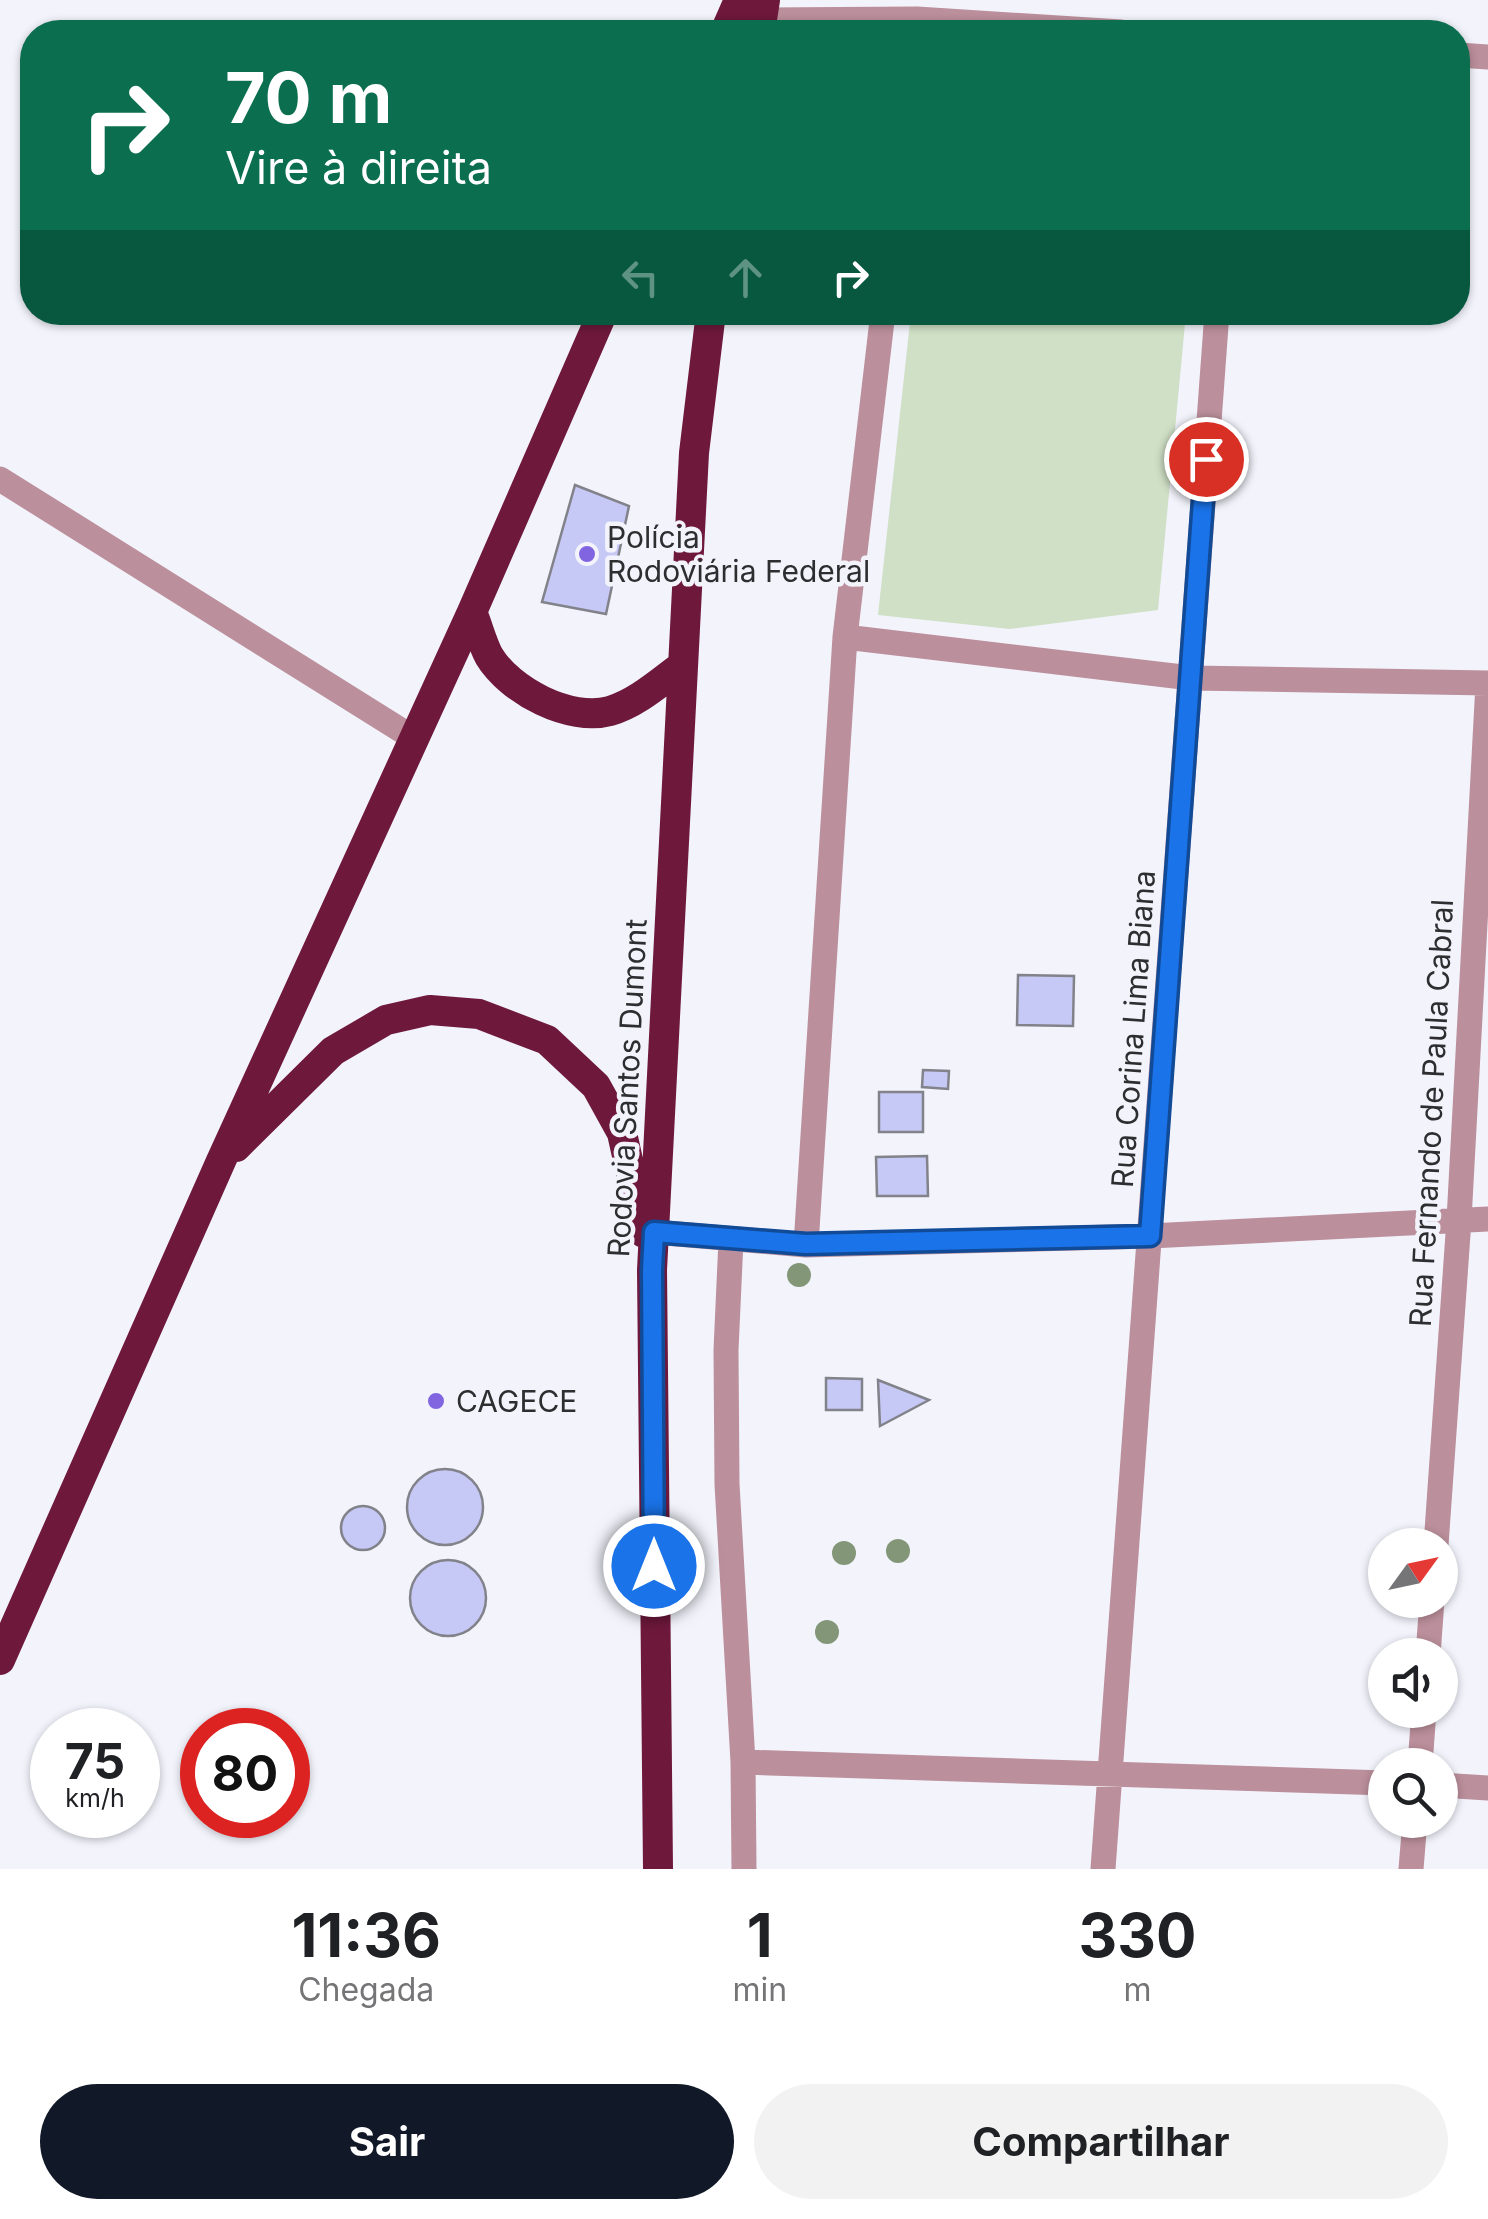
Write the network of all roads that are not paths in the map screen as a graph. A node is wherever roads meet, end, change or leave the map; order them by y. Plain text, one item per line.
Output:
1 (757, 13) edge
2 (843, 20) edge
3 (597, 325) edge
4 (709, 325) edge
5 (881, 325) edge
6 (1216, 325) edge
7 (0, 479) edge
8 (472, 612) junction
9 (845, 638) junction
10 (682, 666) junction
11 (1190, 678) junction
12 (1488, 683) edge
13 (415, 739) junction
14 (222, 1162) junction
15 (1460, 1220) junction
16 (1488, 1220) edge
17 (654, 1232) junction
18 (1150, 1236) junction
19 (730, 1240) junction
20 (806, 1244) junction
21 (652, 1270) junction
22 (1437, 1528) edge
23 (0, 1660) edge
24 (743, 1762) junction
25 (1109, 1775) junction
26 (1368, 1783) edge
27 (1458, 1786) edge
28 (1488, 1788) edge
29 (1415, 1838) edge
30 (658, 1869) edge
31 (744, 1869) edge
32 (1103, 1869) edge
33 (1412, 1869) edge

1 - 2 street
3 - 8 highway
4 - 10 highway, Rodovia Santos Dumont
5 - 9 street
6 - 11 street, Rua Corina Lima Biana
7 - 13 street
8 - 10 highway
8 - 13 highway
9 - 11 street
9 - 20 street
10 - 17 highway, Rodovia Santos Dumont
11 - 12 street
11 - 18 street, Rua Corina Lima Biana
12 - 15 street, Rua Fernando de Paula Cabral
13 - 14 highway
14 - 21 highway
14 - 23 highway
15 - 16 street
15 - 18 street
15 - 22 street, Rua Fernando de Paula Cabral
17 - 19 street
17 - 21 highway, Rodovia Santos Dumont
18 - 20 street
18 - 25 street, Rua Corina Lima Biana
19 - 20 street
19 - 24 street
21 - 30 highway, Rodovia Santos Dumont
24 - 25 street
24 - 31 street
25 - 26 street
25 - 32 street, Rua Corina Lima Biana
27 - 28 street
29 - 33 street

